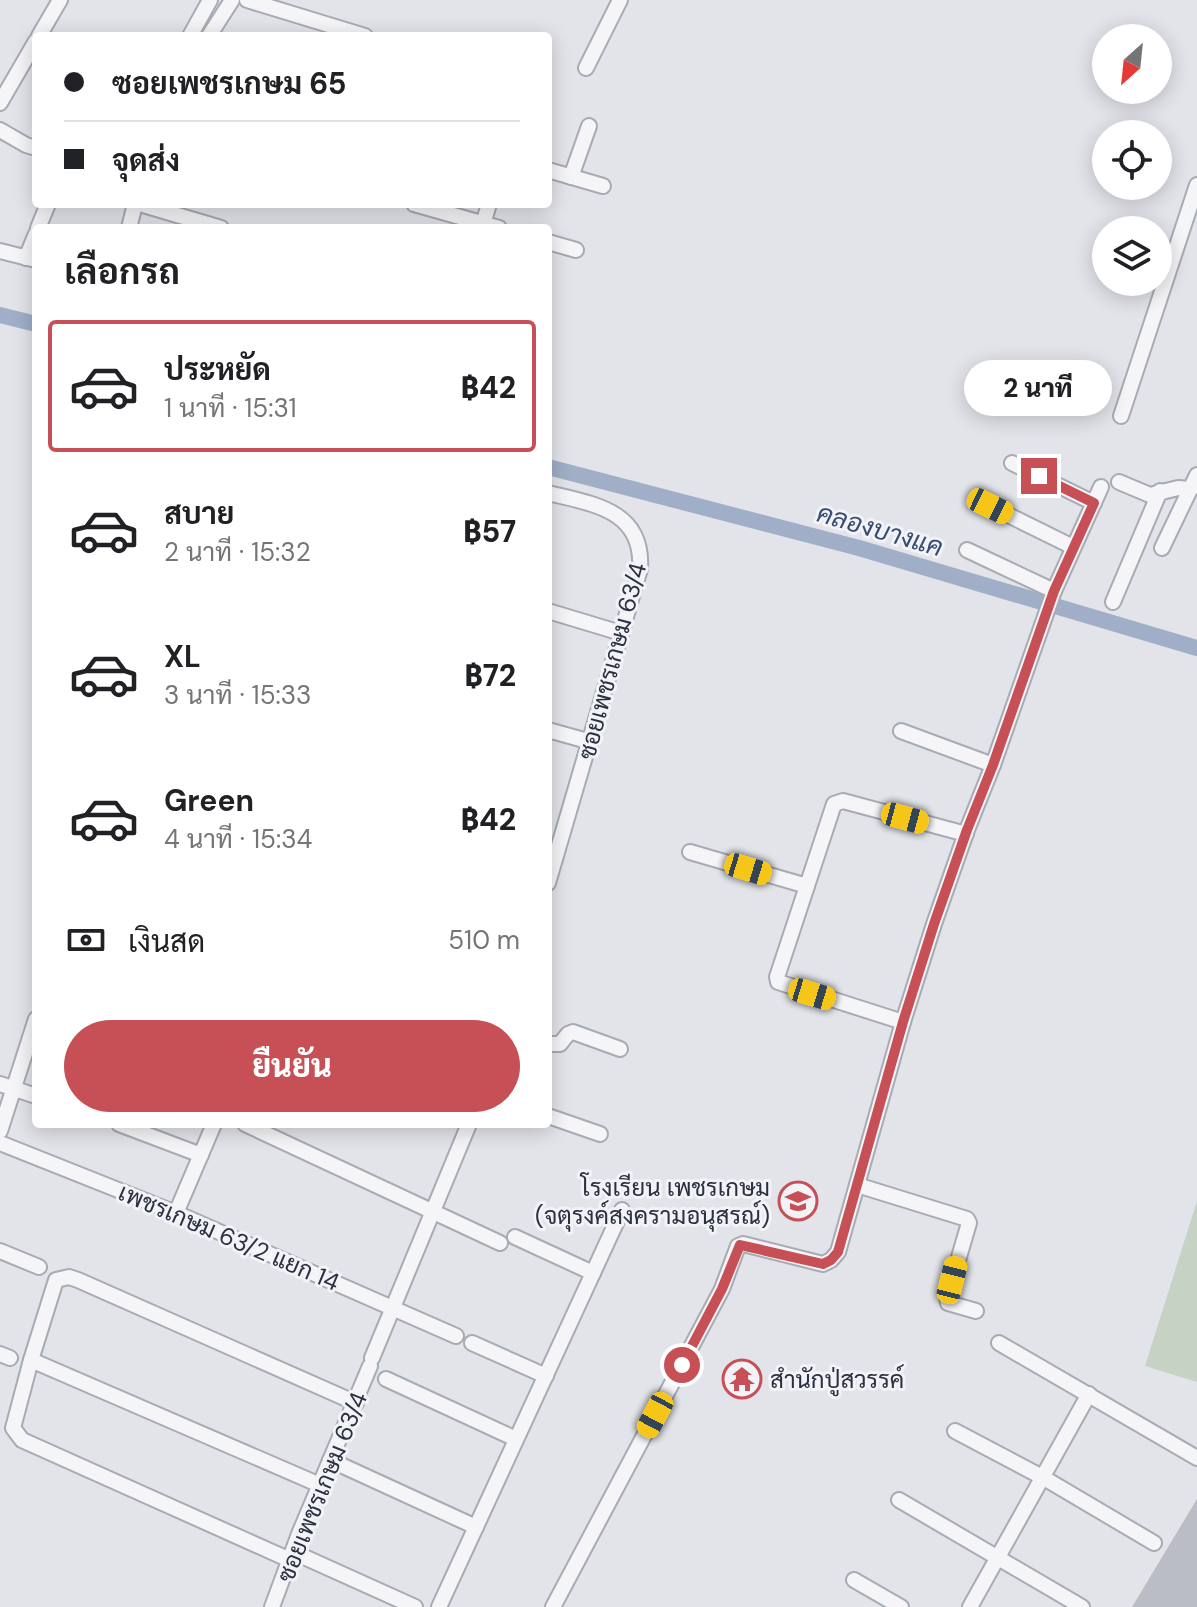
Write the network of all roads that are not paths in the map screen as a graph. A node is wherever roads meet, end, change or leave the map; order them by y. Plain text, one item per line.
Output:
1 (60, 0) edge
2 (210, 0) edge
3 (232, 0) edge
4 (247, 0) edge
5 (620, 0) edge
6 (41, 32) edge
7 (192, 32) edge
8 (212, 32) edge
9 (352, 32) edge
10 (32, 47) edge
11 (586, 68) dead end
12 (0, 103) edge
13 (589, 126) dead end
14 (0, 130) edge
15 (32, 147) edge
16 (552, 171) edge
17 (571, 177) junction
18 (1197, 185) edge
19 (603, 186) dead end
20 (152, 208) edge
21 (426, 208) edge
22 (207, 224) edge
23 (475, 224) edge
24 (552, 243) edge
25 (576, 250) dead end
26 (0, 251) edge
27 (31, 259) edge
28 (1121, 416) dead end
29 (1012, 463) dead end
30 (1119, 482) dead end
31 (1194, 482) edge
32 (1101, 487) dead end
33 (1160, 491) junction
34 (552, 494) edge
35 (1094, 503) junction
36 (990, 506) dead end
37 (1073, 547) junction
38 (1162, 548) dead end
39 (967, 550) dead end
40 (1053, 592) junction
41 (1113, 602) dead end
42 (552, 612) edge
43 (621, 633) junction
44 (552, 731) edge
45 (901, 731) dead end
46 (591, 742) junction
47 (993, 765) junction
48 (966, 834) junction
49 (690, 852) dead end
50 (552, 857) edge
51 (807, 886) junction
52 (903, 1022) junction
53 (32, 1028) edge
54 (552, 1044) edge
55 (620, 1049) dead end
56 (6, 1086) edge
57 (32, 1095) edge
58 (552, 1117) edge
59 (130, 1128) edge
60 (212, 1128) edge
61 (254, 1128) edge
62 (467, 1128) edge
63 (0, 1131) edge
64 (600, 1134) dead end
65 (0, 1143) edge
66 (201, 1155) junction
67 (857, 1185) junction
68 (622, 1210) dead end
69 (433, 1212) junction
70 (176, 1213) junction
71 (515, 1237) dead end
72 (500, 1243) dead end
73 (0, 1251) edge
74 (39, 1267) dead end
75 (593, 1273) junction
76 (392, 1308) junction
77 (976, 1311) dead end
78 (456, 1336) dead end
79 (472, 1343) dead end
80 (999, 1343) dead end
81 (31, 1360) junction
82 (546, 1376) junction
83 (386, 1379) dead end
84 (1089, 1394) junction
85 (356, 1403) junction
86 (955, 1431) dead end
87 (516, 1439) junction
88 (1197, 1458) edge
89 (330, 1460) junction
90 (1044, 1478) junction
91 (320, 1485) junction
92 (899, 1500) dead end
93 (476, 1527) junction
94 (1154, 1543) dead end
95 (292, 1556) junction
96 (998, 1559) junction
97 (854, 1580) dead end
98 (272, 1607) edge
99 (415, 1607) edge
100 (439, 1607) edge
101 (553, 1607) edge
102 (901, 1607) edge
103 (970, 1607) edge
104 (1082, 1607) edge

1 - 6 street
2 - 7 street
3 - 8 street
4 - 9 street
5 - 11 street
10 - 12 street
13 - 17 street
14 - 15 street
16 - 17 street
17 - 19 street
18 - 28 street
20 - 22 street
21 - 23 street
24 - 25 street
26 - 27 street
29 - 35 street
30 - 33 street
31 - 33 street
31 - 38 street
32 - 35 street
33 - 41 street
34 - 43 street, ซอยเพชรเกษม 63/4
35 - 37 street
36 - 37 street
37 - 40 street
39 - 40 street
40 - 47 street
42 - 43 street
43 - 46 street, ซอยเพชรเกษม 63/4
44 - 46 street
45 - 47 street
46 - 50 street, ซอยเพชรเกษม 63/4
47 - 48 street
48 - 51 street
48 - 52 street
49 - 51 street
51 - 52 street
52 - 67 street
53 - 56 street
54 - 55 street
56 - 57 street
56 - 63 street
58 - 64 street
59 - 66 street
60 - 66 street
61 - 69 street
62 - 69 street, ซอยเพชรเกษม 63/4
65 - 70 street, เพชรเกษม 63/2 แยก 14
66 - 70 street
67 - 77 street
67 - 101 street
68 - 75 street
69 - 72 street
69 - 76 street, ซอยเพชรเกษม 63/4
70 - 76 street, เพชรเกษม 63/2 แยก 14
71 - 75 street
73 - 74 street
75 - 82 street
76 - 78 street, เพชรเกษม 63/2 แยก 14
76 - 85 street, ซอยเพชรเกษม 63/4
79 - 82 street
80 - 84 street
81 - 85 street
81 - 91 street
81 - 95 street
82 - 87 street
83 - 87 street
84 - 88 street
84 - 90 street
85 - 89 street, ซอยเพชรเกษม 63/4
86 - 90 street
87 - 93 street
89 - 91 street, ซอยเพชรเกษม 63/4
89 - 93 street
90 - 94 street
90 - 96 street
91 - 95 street, ซอยเพชรเกษม 63/4
92 - 96 street
93 - 100 street
95 - 98 street, ซอยเพชรเกษม 63/4
95 - 99 street
96 - 103 street
96 - 104 street
97 - 102 street

